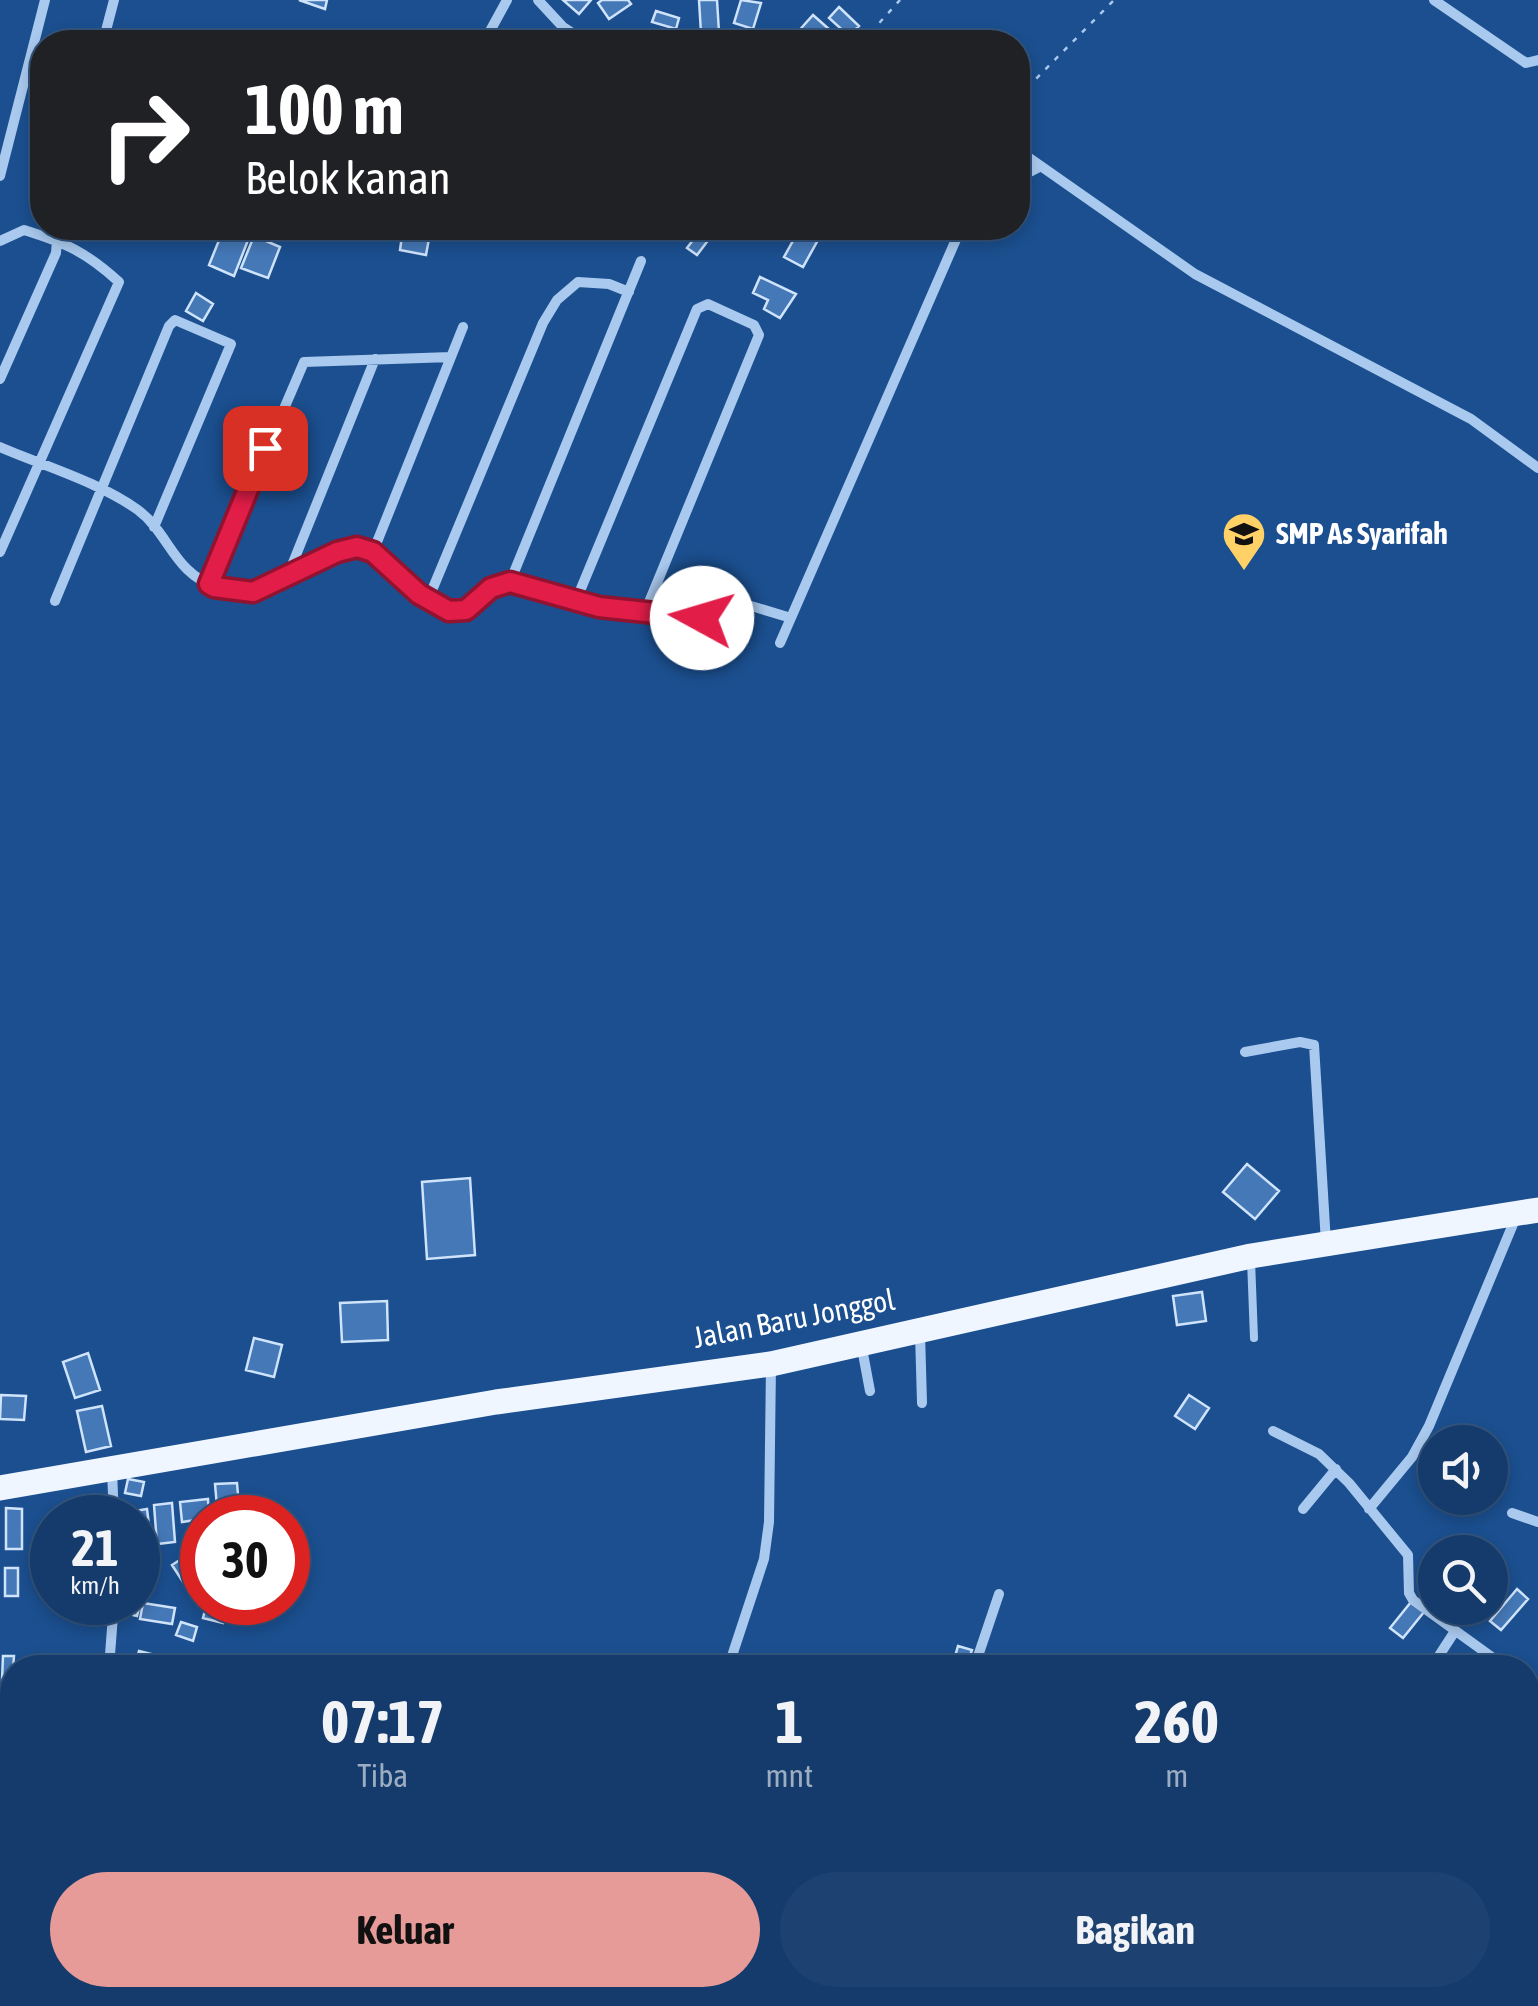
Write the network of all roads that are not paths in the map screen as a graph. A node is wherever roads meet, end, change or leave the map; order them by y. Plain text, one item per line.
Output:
1 (45, 0) edge
2 (114, 0) edge
3 (508, 0) edge
4 (538, 0) edge
5 (1434, 0) edge
6 (37, 30) edge
7 (106, 30) edge
8 (491, 30) edge
9 (568, 30) edge
10 (30, 59) edge
11 (1538, 60) edge
12 (1030, 158) edge
13 (1041, 166) junction
14 (1030, 172) edge
15 (0, 176) edge
16 (30, 231) edge
17 (57, 240) edge
18 (67, 240) edge
19 (955, 240) edge
20 (0, 241) edge
21 (641, 261) dead end
22 (629, 292) junction
23 (463, 327) dead end
24 (452, 357) junction
25 (375, 359) junction
26 (0, 379) edge
27 (0, 447) edge
28 (38, 464) junction
29 (1538, 468) edge
30 (99, 490) junction
31 (154, 528) junction
32 (0, 552) edge
33 (373, 552) junction
34 (288, 575) junction
35 (510, 582) junction
36 (209, 584) junction
37 (428, 600) junction
38 (55, 601) dead end
39 (575, 602) junction
40 (645, 612) junction
41 (791, 618) junction
42 (780, 643) dead end
43 (1245, 1052) dead end
44 (1528, 1211) edge
45 (1326, 1245) junction
46 (1251, 1256) junction
47 (920, 1327) junction
48 (1254, 1338) dead end
49 (861, 1342) junction
50 (771, 1364) junction
51 (870, 1391) dead end
52 (922, 1402) dead end
53 (1273, 1431) dead end
54 (1336, 1469) junction
55 (112, 1470) junction
56 (0, 1488) edge
57 (113, 1495) edge
58 (1303, 1509) dead end
59 (1369, 1509) junction
60 (1512, 1513) dead end
61 (1538, 1522) edge
62 (999, 1594) dead end
63 (112, 1625) edge
64 (1455, 1631) junction
65 (110, 1655) edge
66 (732, 1655) edge
67 (978, 1655) edge
68 (1439, 1655) edge
69 (1489, 1655) edge

1 - 6 street
2 - 7 street
3 - 8 street
4 - 9 street
5 - 11 street
10 - 15 street
12 - 13 street
13 - 14 street
13 - 29 street
16 - 20 street
17 - 26 street
18 - 28 street
19 - 41 street
21 - 22 street
22 - 35 street
22 - 37 street
23 - 24 street
24 - 25 street
24 - 33 street
25 - 34 street
25 - 36 street
27 - 28 street
28 - 30 street
28 - 32 street
30 - 31 street
30 - 31 street
30 - 38 street
31 - 36 street
33 - 34 street
33 - 37 street
34 - 36 street
35 - 37 street
35 - 39 street
39 - 40 street
39 - 40 street
40 - 41 street
41 - 42 street
43 - 45 street
44 - 45 main road, Jalan Baru Jonggol
44 - 59 street
45 - 46 main road, Jalan Baru Jonggol
46 - 47 main road, Jalan Baru Jonggol
46 - 48 lane
47 - 49 main road, Jalan Baru Jonggol
47 - 52 street
49 - 50 main road, Jalan Baru Jonggol
49 - 51 street
50 - 55 main road, Jalan Baru Jonggol
50 - 66 street
53 - 54 street
54 - 58 street
54 - 59 street
55 - 56 main road, Jalan Baru Jonggol
55 - 57 street
59 - 64 street
60 - 61 street
62 - 67 street
63 - 65 street
64 - 68 street
64 - 69 street

